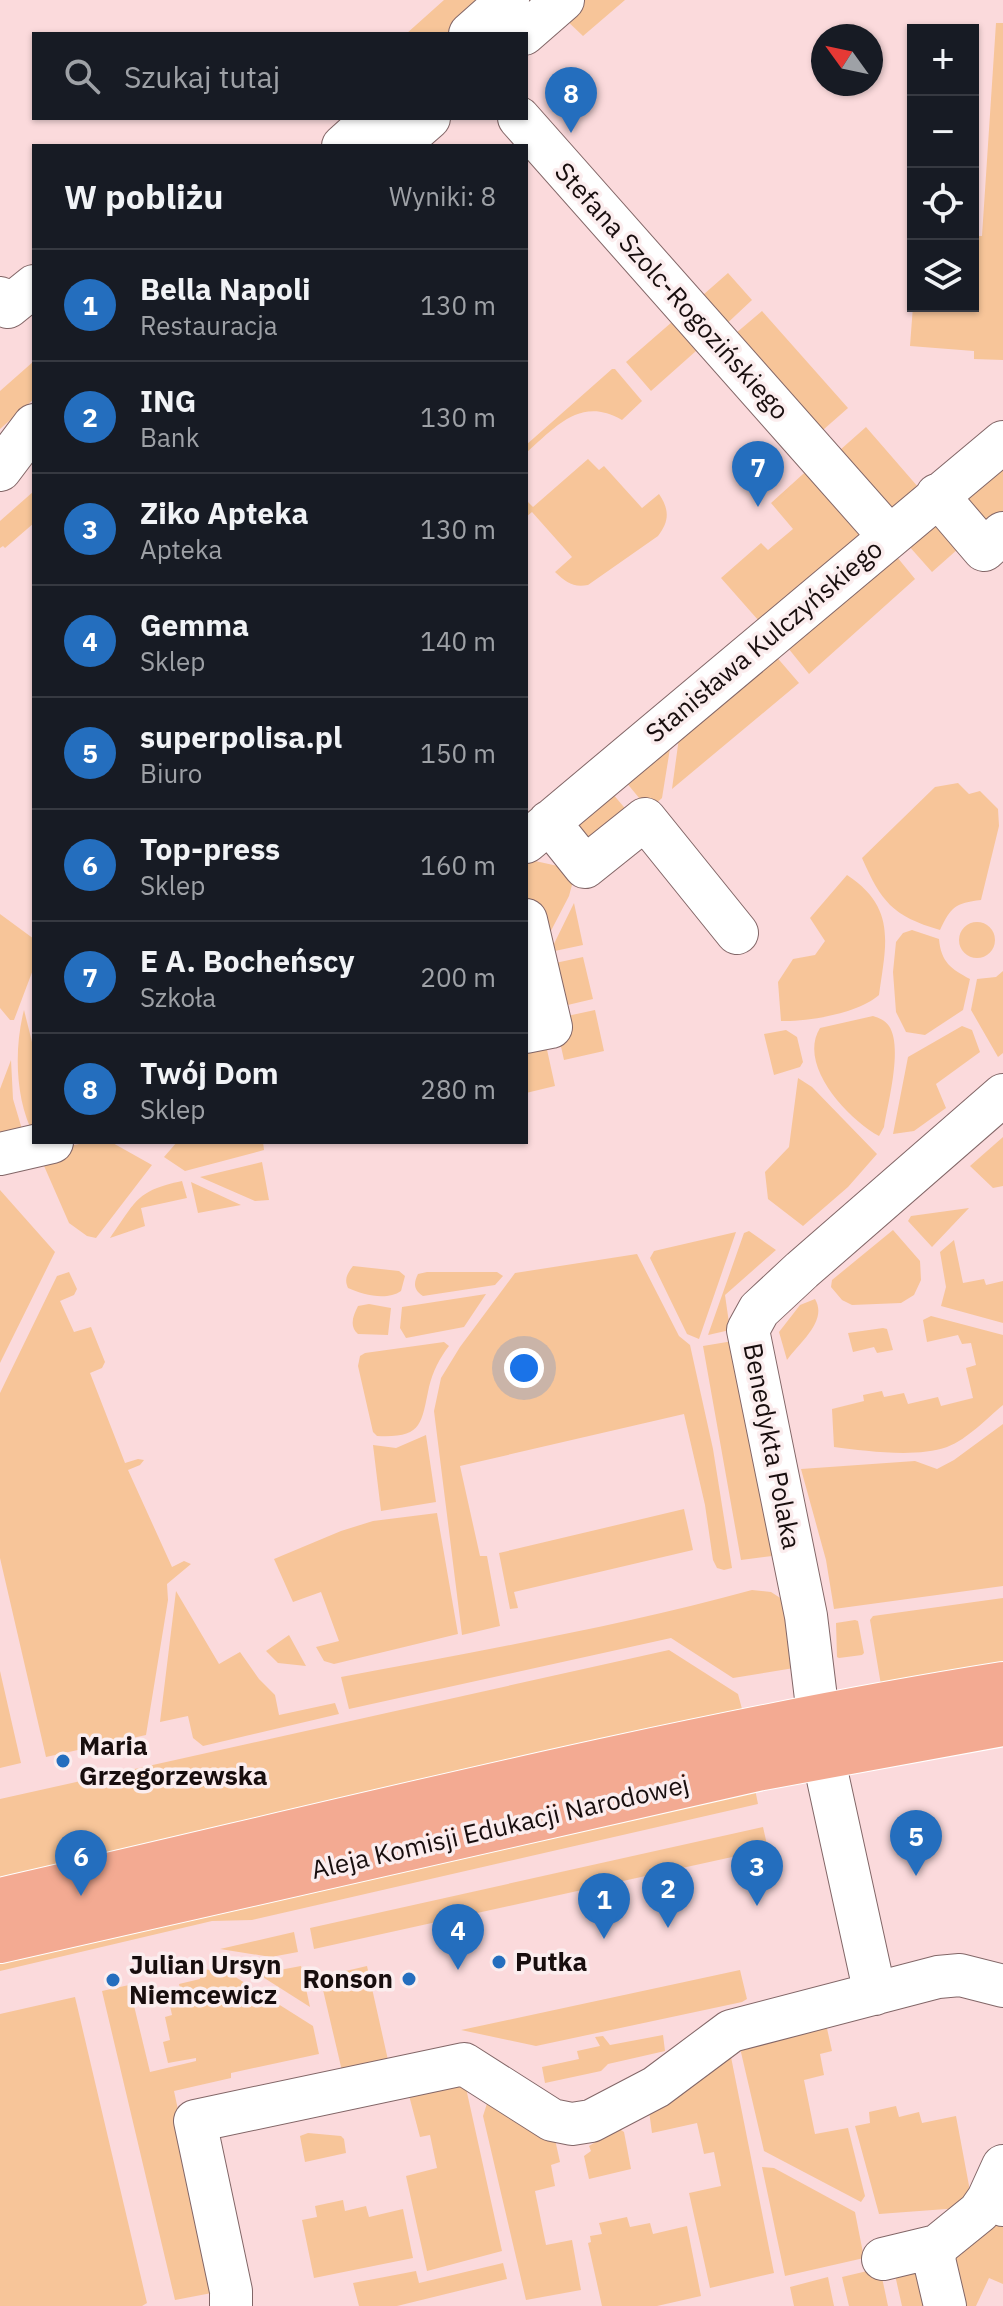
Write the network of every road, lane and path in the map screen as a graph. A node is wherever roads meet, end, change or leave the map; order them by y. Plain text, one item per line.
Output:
1 (508, 0) edge
2 (563, 0) edge
3 (472, 32) edge
4 (526, 32) edge
5 (372, 120) edge
6 (427, 120) edge
7 (521, 120) edge
8 (345, 144) edge
9 (399, 144) edge
10 (32, 288) edge
11 (0, 298) edge
12 (32, 428) edge
13 (1003, 442) edge
14 (32, 454) edge
15 (0, 471) edge
16 (937, 495) junction
17 (1003, 533) edge
18 (889, 536) junction
19 (538, 832) edge
20 (528, 929) edge
21 (737, 933) dead end
22 (528, 1032) edge
23 (1003, 1095) edge
24 (43, 1144) edge
25 (0, 1154) edge
26 (1003, 1684) edge
27 (1003, 1724) edge
28 (820, 1736) junction
29 (0, 1900) edge
30 (0, 1941) edge
31 (1003, 1986) edge
32 (875, 1994) junction
33 (998, 2190) edge
34 (937, 2246) junction
35 (883, 2259) dead end
36 (231, 2306) edge
37 (945, 2306) edge

1 - 3 street
2 - 4 street
5 - 8 street
6 - 9 street
7 - 18 street, Stefana Szolc-Rogozińskiego
10 - 11 street
12 - 15 street
13 - 16 street, Stanisława Kulczyńskiego
14 - 15 street
16 - 17 street
16 - 18 street, Stanisława Kulczyńskiego
18 - 19 street, Stanisława Kulczyńskiego
19 - 21 street
20 - 22 street
23 - 28 street, Benedykta Polaka
24 - 25 street
26 - 28 main road, Aleja Komisji Edukacji Narodowej
27 - 28 main road, Aleja Komisji Edukacji Narodowej
28 - 29 main road, Aleja Komisji Edukacji Narodowej
28 - 30 main road, Aleja Komisji Edukacji Narodowej
28 - 32 street
31 - 32 street
32 - 36 street
33 - 34 street
34 - 35 street
34 - 37 street

